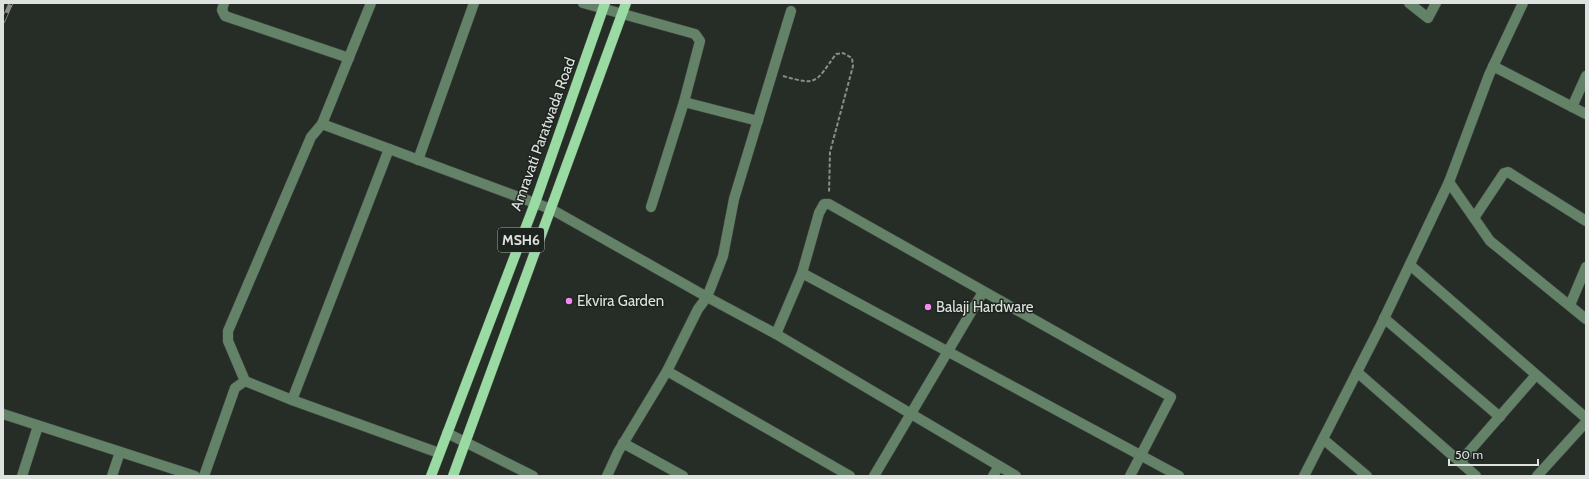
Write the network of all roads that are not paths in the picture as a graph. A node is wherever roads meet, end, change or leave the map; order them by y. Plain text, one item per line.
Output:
1 (224, 3) edge
2 (474, 3) edge
3 (583, 3) edge
4 (626, 3) edge
5 (1409, 3) edge
6 (1436, 3) edge
7 (1523, 3) edge
8 (368, 4) edge
9 (604, 6) edge
10 (791, 11) dead end
11 (623, 15) junction
12 (349, 58) junction
13 (1493, 66) junction
14 (1586, 76) edge
15 (684, 102) junction
16 (1572, 107) junction
17 (1586, 114) edge
18 (758, 121) junction
19 (322, 124) junction
20 (389, 150) junction
21 (418, 160) junction
22 (1449, 182) junction
23 (535, 203) junction
24 (651, 206) dead end
25 (551, 209) junction
26 (1474, 218) junction
27 (1586, 221) edge
28 (1410, 265) junction
29 (1586, 267) edge
30 (802, 273) junction
31 (983, 292) junction
32 (707, 297) junction
33 (1570, 305) junction
34 (1384, 318) junction
35 (1586, 319) edge
36 (776, 334) junction
37 (947, 351) junction
38 (667, 371) junction
39 (1357, 372) junction
40 (1536, 375) junction
41 (246, 381) junction
42 (292, 400) junction
43 (3, 414) edge
44 (910, 414) junction
45 (1500, 417) junction
46 (1586, 418) edge
47 (1586, 422) edge
48 (38, 426) junction
49 (448, 433) junction
50 (1323, 439) junction
51 (465, 441) junction
52 (624, 443) junction
53 (120, 452) junction
54 (439, 453) junction
55 (1142, 455) junction
56 (1460, 462) junction
57 (999, 466) junction
58 (22, 476) edge
59 (112, 476) edge
60 (195, 476) edge
61 (204, 476) edge
62 (431, 476) edge
63 (453, 476) edge
64 (533, 476) edge
65 (607, 476) edge
66 (683, 476) edge
67 (850, 476) edge
68 (874, 476) edge
69 (993, 476) edge
70 (1016, 476) edge
71 (1130, 476) edge
72 (1179, 476) edge
73 (1304, 476) edge
74 (1367, 476) edge
75 (1476, 476) edge
76 (1537, 476) edge

1 - 12 street
2 - 21 street
3 - 9 street
4 - 11 main road, MSH6
5 - 6 street
7 - 13 street
8 - 12 street
9 - 11 street
9 - 23 main road, Amravati Paratwada Road / MSH6
10 - 18 street
11 - 15 street
11 - 25 main road, MSH6
12 - 19 street
13 - 16 street
13 - 22 street
14 - 16 street
15 - 18 street
15 - 24 street
16 - 17 street
18 - 32 street
19 - 20 street
19 - 41 street
20 - 21 street
20 - 42 street
21 - 23 street
22 - 26 street
22 - 28 street
23 - 25 street
23 - 49 main road, Amravati Paratwada Road / MSH6
25 - 32 street
25 - 51 main road, MSH6
26 - 27 street
26 - 33 street
28 - 34 street
28 - 40 street
29 - 33 street
30 - 31 street
30 - 36 street
30 - 37 street
31 - 37 street
31 - 55 street
32 - 36 street
32 - 38 street
33 - 35 street
34 - 39 street
34 - 45 street
36 - 44 street
37 - 44 street
37 - 55 street
38 - 52 street
38 - 67 street
39 - 50 street
39 - 56 street
40 - 45 street
40 - 46 street
41 - 42 street
41 - 61 street
42 - 54 street
43 - 48 street
44 - 57 street
44 - 68 street
45 - 56 street
47 - 76 street
48 - 53 street
48 - 58 street
49 - 51 street
49 - 54 main road, Amravati Paratwada Road / MSH6
50 - 73 street
50 - 74 street
51 - 63 main road, MSH6
51 - 64 street
52 - 65 street
52 - 66 street
53 - 59 street
53 - 60 street
54 - 62 main road, Amravati Paratwada Road / MSH6
55 - 71 street
55 - 72 street
56 - 75 street
57 - 69 street
57 - 70 street

